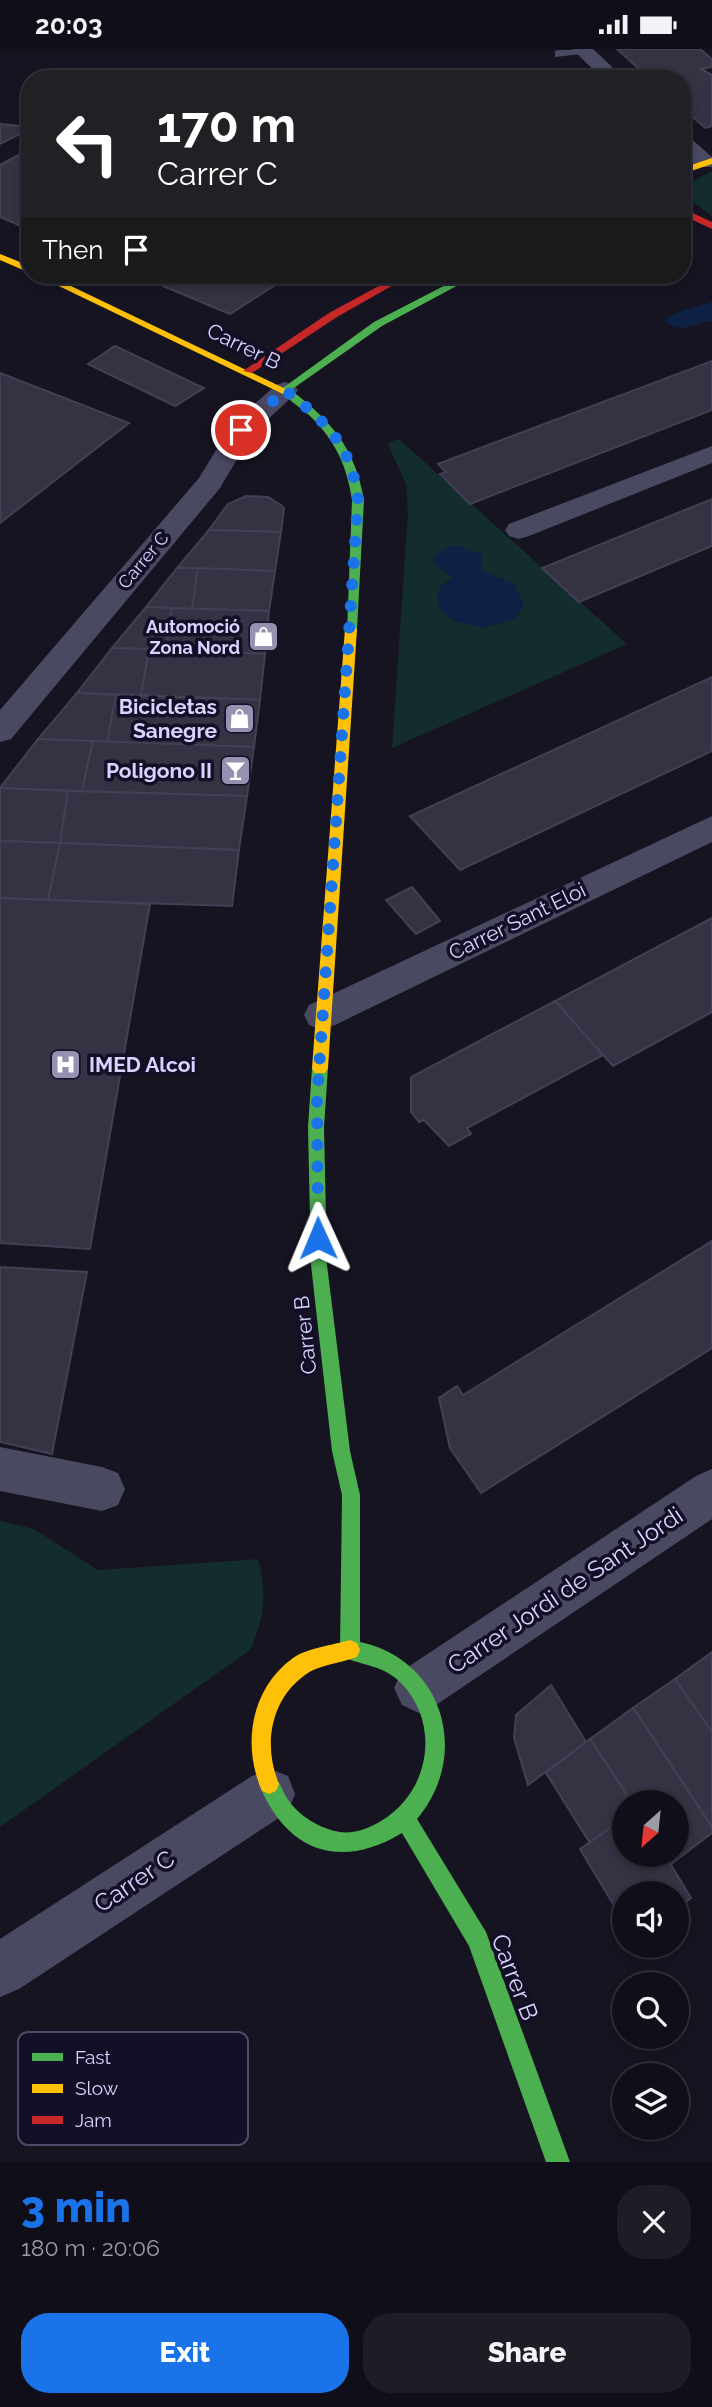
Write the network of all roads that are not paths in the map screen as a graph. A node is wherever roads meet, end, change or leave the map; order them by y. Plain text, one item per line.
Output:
1 (583, 49) edge
2 (560, 54) dead end
3 (605, 70) edge
4 (691, 148) edge
5 (709, 162) edge
6 (691, 168) edge
7 (0, 257) edge
8 (21, 266) edge
9 (60, 284) edge
10 (389, 284) edge
11 (455, 284) edge
12 (248, 371) junction
13 (285, 390) junction
14 (712, 454) edge
15 (519, 530) dead end
16 (0, 731) edge
17 (712, 828) edge
18 (322, 1015) junction
19 (0, 1469) edge
20 (102, 1489) dead end
21 (712, 1492) edge
22 (350, 1650) junction
23 (419, 1688) junction
24 (270, 1794) junction
25 (406, 1820) junction
26 (0, 1970) edge
27 (558, 2162) edge

1 - 2 lane
1 - 3 street
4 - 5 street
5 - 6 street
7 - 8 street
9 - 12 street, Carrer B
10 - 12 street
11 - 13 street
12 - 13 street, Carrer B
13 - 16 street, Carrer C
13 - 18 street, Carrer B
14 - 15 street
17 - 18 street, Carrer Sant Eloi
18 - 22 street, Carrer B
19 - 20 street
21 - 23 street, Carrer Jordi de Sant Jordi
22 - 23 street
22 - 24 street
23 - 25 street
24 - 25 street
24 - 26 street, Carrer C
25 - 27 street, Carrer B

